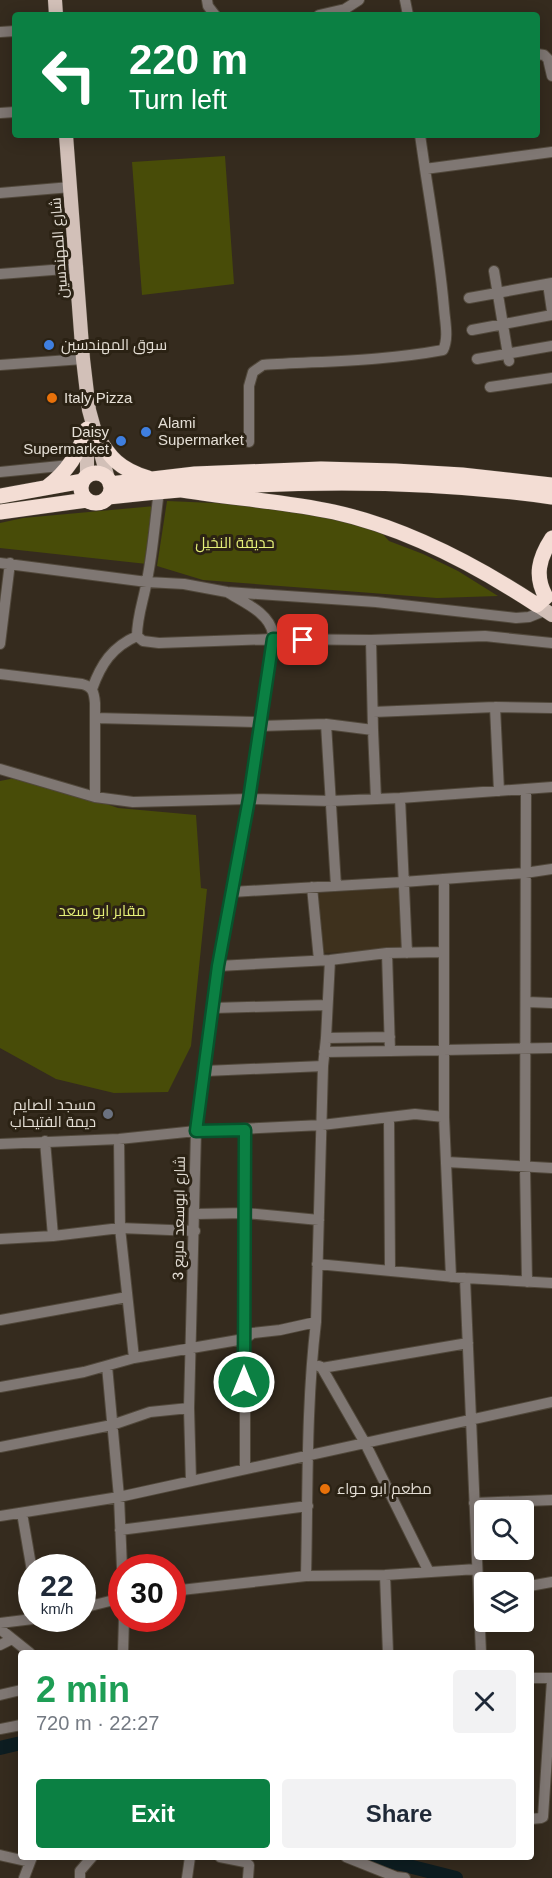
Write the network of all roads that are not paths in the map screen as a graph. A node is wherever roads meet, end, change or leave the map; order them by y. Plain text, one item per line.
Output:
1 (359, 0) edge
2 (332, 12) edge
3 (540, 54) edge
4 (552, 76) edge
5 (66, 138) edge
6 (420, 138) edge
7 (552, 152) edge
8 (425, 169) junction
9 (71, 188) junction
10 (0, 193) edge
11 (78, 268) junction
12 (494, 271) dead end
13 (0, 274) edge
14 (550, 284) edge
15 (497, 293) junction
16 (469, 298) dead end
17 (552, 313) edge
18 (502, 324) junction
19 (472, 330) dead end
20 (552, 346) edge
21 (508, 358) junction
22 (83, 359) junction
23 (477, 359) dead end
24 (0, 365) edge
25 (552, 378) edge
26 (490, 387) dead end
27 (91, 431) junction
28 (249, 442) dead end
29 (70, 465) junction
30 (0, 472) edge
31 (85, 478) junction
32 (155, 485) junction
33 (552, 485) edge
34 (109, 486) junction
35 (44, 489) junction
36 (176, 489) junction
37 (0, 496) edge
38 (552, 497) edge
39 (87, 500) junction
40 (0, 512) edge
41 (552, 538) edge
42 (5, 563) edge
43 (147, 582) junction
44 (227, 592) junction
45 (546, 606) edge
46 (137, 636) junction
47 (273, 639) junction
48 (371, 640) junction
49 (552, 643) edge
50 (0, 644) edge
51 (0, 674) edge
52 (92, 689) junction
53 (495, 707) junction
54 (552, 708) edge
55 (373, 712) junction
56 (95, 718) junction
57 (260, 724) junction
58 (326, 724) junction
59 (373, 730) junction
60 (0, 769) edge
61 (552, 787) edge
62 (526, 789) junction
63 (499, 791) junction
64 (95, 797) junction
65 (400, 798) junction
66 (249, 799) junction
67 (376, 799) junction
68 (331, 801) junction
69 (552, 869) edge
70 (525, 873) junction
71 (444, 879) junction
72 (403, 882) junction
73 (336, 886) junction
74 (312, 887) junction
75 (232, 891) junction
76 (443, 952) junction
77 (387, 953) junction
78 (407, 953) junction
79 (324, 960) junction
80 (218, 966) junction
81 (527, 1002) junction
82 (552, 1003) edge
83 (327, 1005) junction
84 (213, 1008) junction
85 (390, 1037) junction
86 (326, 1038) junction
87 (552, 1048) edge
88 (525, 1049) junction
89 (443, 1050) junction
90 (390, 1051) junction
91 (324, 1052) junction
92 (323, 1066) junction
93 (205, 1071) junction
94 (444, 1117) junction
95 (389, 1118) junction
96 (322, 1125) junction
97 (245, 1130) junction
98 (196, 1131) junction
99 (119, 1139) junction
100 (45, 1142) junction
101 (0, 1144) edge
102 (447, 1162) junction
103 (525, 1167) junction
104 (552, 1168) edge
105 (245, 1213) junction
106 (195, 1214) junction
107 (320, 1220) junction
108 (120, 1228) junction
109 (195, 1231) junction
110 (53, 1236) junction
111 (0, 1239) edge
112 (317, 1264) junction
113 (390, 1271) junction
114 (451, 1277) junction
115 (465, 1278) junction
116 (527, 1282) junction
117 (552, 1283) edge
118 (127, 1297) junction
119 (0, 1320) edge
120 (316, 1322) junction
121 (244, 1339) junction
122 (468, 1342) junction
123 (190, 1349) junction
124 (134, 1358) junction
125 (311, 1361) junction
126 (107, 1366) junction
127 (322, 1368) junction
128 (0, 1387) edge
129 (552, 1402) edge
130 (189, 1408) junction
131 (470, 1420) junction
132 (112, 1425) junction
133 (365, 1443) junction
134 (0, 1447) edge
135 (308, 1455) junction
136 (245, 1469) junction
137 (191, 1481) junction
138 (118, 1497) junction
139 (552, 1500) edge
140 (534, 1501) edge
141 (474, 1503) edge
142 (308, 1506) junction
143 (21, 1513) junction
144 (0, 1516) edge
145 (120, 1530) junction
146 (29, 1554) edge
147 (121, 1554) edge
148 (477, 1560) edge
149 (477, 1569) junction
150 (429, 1572) junction
151 (477, 1572) edge
152 (385, 1575) junction
153 (306, 1576) junction
154 (552, 1582) edge
155 (534, 1585) edge
156 (186, 1589) edge
157 (18, 1621) edge
158 (0, 1623) edge
159 (0, 1629) edge
160 (124, 1632) edge
161 (481, 1632) edge
162 (12, 1639) junction
163 (0, 1645) edge
164 (26, 1650) edge
165 (123, 1650) edge
166 (388, 1650) edge
167 (481, 1650) edge
168 (534, 1678) edge
169 (552, 1679) edge
170 (18, 1691) edge
171 (0, 1695) edge
172 (18, 1726) edge
173 (0, 1729) edge
174 (534, 1819) edge
175 (0, 1855) edge
176 (18, 1858) edge
177 (31, 1860) edge
178 (90, 1860) edge
179 (189, 1860) edge
180 (235, 1860) edge
181 (354, 1860) edge
182 (24, 1878) edge
183 (80, 1878) edge
184 (186, 1878) edge
185 (248, 1878) edge
186 (399, 1878) edge

1 - 2 street
3 - 4 street
5 - 9 main road, شارع المهندسين
6 - 8 street
7 - 8 street
8 - 28 street
9 - 10 street
9 - 11 main road, شارع المهندسين
11 - 13 street
11 - 22 main road, شارع المهندسين
12 - 15 street
14 - 15 street
14 - 17 street
15 - 16 street
15 - 18 street
17 - 18 street
18 - 19 street
18 - 21 street
20 - 21 street
21 - 23 street
22 - 24 street
22 - 27 main road, شارع المهندسين
25 - 26 street
27 - 29 highway
27 - 31 main road
27 - 32 highway
27 - 34 main road
29 - 30 street
29 - 35 highway
31 - 34 highway
31 - 35 highway
31 - 39 highway
32 - 33 highway
32 - 34 highway
32 - 36 highway
32 - 43 street
34 - 39 highway
35 - 37 highway
36 - 38 highway
36 - 45 highway
39 - 40 highway
41 - 45 highway
42 - 43 street
42 - 50 street
43 - 44 street
43 - 46 street
44 - 45 street
44 - 47 street
46 - 47 street
46 - 52 street
47 - 48 street
47 - 57 street, شارع ابوسعد مربع 3
48 - 49 street
48 - 55 street
51 - 52 street
52 - 56 street
53 - 54 street
53 - 55 street
53 - 63 street
55 - 59 street
56 - 57 street
56 - 64 street
57 - 58 street
57 - 66 street, شارع ابوسعد مربع 3
58 - 59 street
58 - 68 street
59 - 67 street
60 - 64 street
61 - 62 street
62 - 63 street
62 - 70 street
63 - 65 street
64 - 66 street
65 - 67 street
65 - 72 street
66 - 68 street
66 - 75 street, شارع ابوسعد مربع 3
67 - 68 street
68 - 73 street
69 - 70 street
70 - 71 street
70 - 81 street
71 - 72 street
71 - 76 street
72 - 73 street
72 - 78 street
73 - 74 street
74 - 75 street
74 - 79 street
75 - 80 street, شارع ابوسعد مربع 3
76 - 78 street
76 - 89 street
77 - 78 street
77 - 79 street
77 - 85 street
79 - 80 street
79 - 83 street
80 - 84 street, شارع ابوسعد مربع 3
81 - 82 street
81 - 88 street
83 - 84 street
83 - 86 street
84 - 93 street, شارع ابوسعد مربع 3
85 - 86 street
85 - 90 street
86 - 91 street
87 - 88 street
88 - 89 street
88 - 103 street
89 - 90 street
89 - 94 street
90 - 91 street
91 - 92 street
92 - 93 street
92 - 96 street
93 - 98 street, شارع ابوسعد مربع 3
94 - 95 street
94 - 102 street
95 - 96 street
95 - 113 street
96 - 97 street
96 - 107 street
97 - 98 street
97 - 105 street
98 - 99 street
98 - 106 street, شارع ابوسعد مربع 3
99 - 100 street
99 - 108 street
100 - 101 street
100 - 110 street
102 - 103 street
102 - 114 street
103 - 104 street
103 - 116 street
105 - 106 street
105 - 107 street
105 - 121 street
106 - 109 street, شارع ابوسعد مربع 3
107 - 112 street
108 - 109 street
108 - 110 street
108 - 118 street
109 - 123 street, شارع ابوسعد مربع 3
110 - 111 street
112 - 113 street
112 - 120 street
113 - 114 street
114 - 115 street
115 - 116 street
115 - 122 street
116 - 117 street
118 - 119 street
118 - 124 street
120 - 121 street
120 - 125 street
121 - 123 street
121 - 136 street
122 - 127 street
122 - 131 street
123 - 124 street
123 - 130 street, شارع ابوسعد مربع 3
124 - 126 street
125 - 127 street
125 - 135 street
126 - 128 street
126 - 132 street
127 - 133 street
129 - 131 street
130 - 132 street
130 - 137 street, شارع ابوسعد مربع 3
131 - 133 street
131 - 141 street
132 - 134 street
132 - 138 street
133 - 135 street
133 - 150 street
135 - 136 street
135 - 142 street
136 - 137 street
137 - 138 street
138 - 143 street
138 - 145 street
139 - 140 street
142 - 145 street
142 - 153 street
143 - 144 street
143 - 146 street
145 - 147 street
148 - 149 street
149 - 150 street
149 - 151 street
150 - 152 street
152 - 153 street
152 - 166 street
153 - 156 street
154 - 155 street
157 - 158 street
159 - 162 street
160 - 165 street
161 - 167 street
162 - 163 street
162 - 164 street
168 - 169 street
169 - 174 street
170 - 171 street
172 - 173 street
175 - 176 street
177 - 182 street
178 - 183 street
179 - 184 street
180 - 185 street
181 - 186 street

